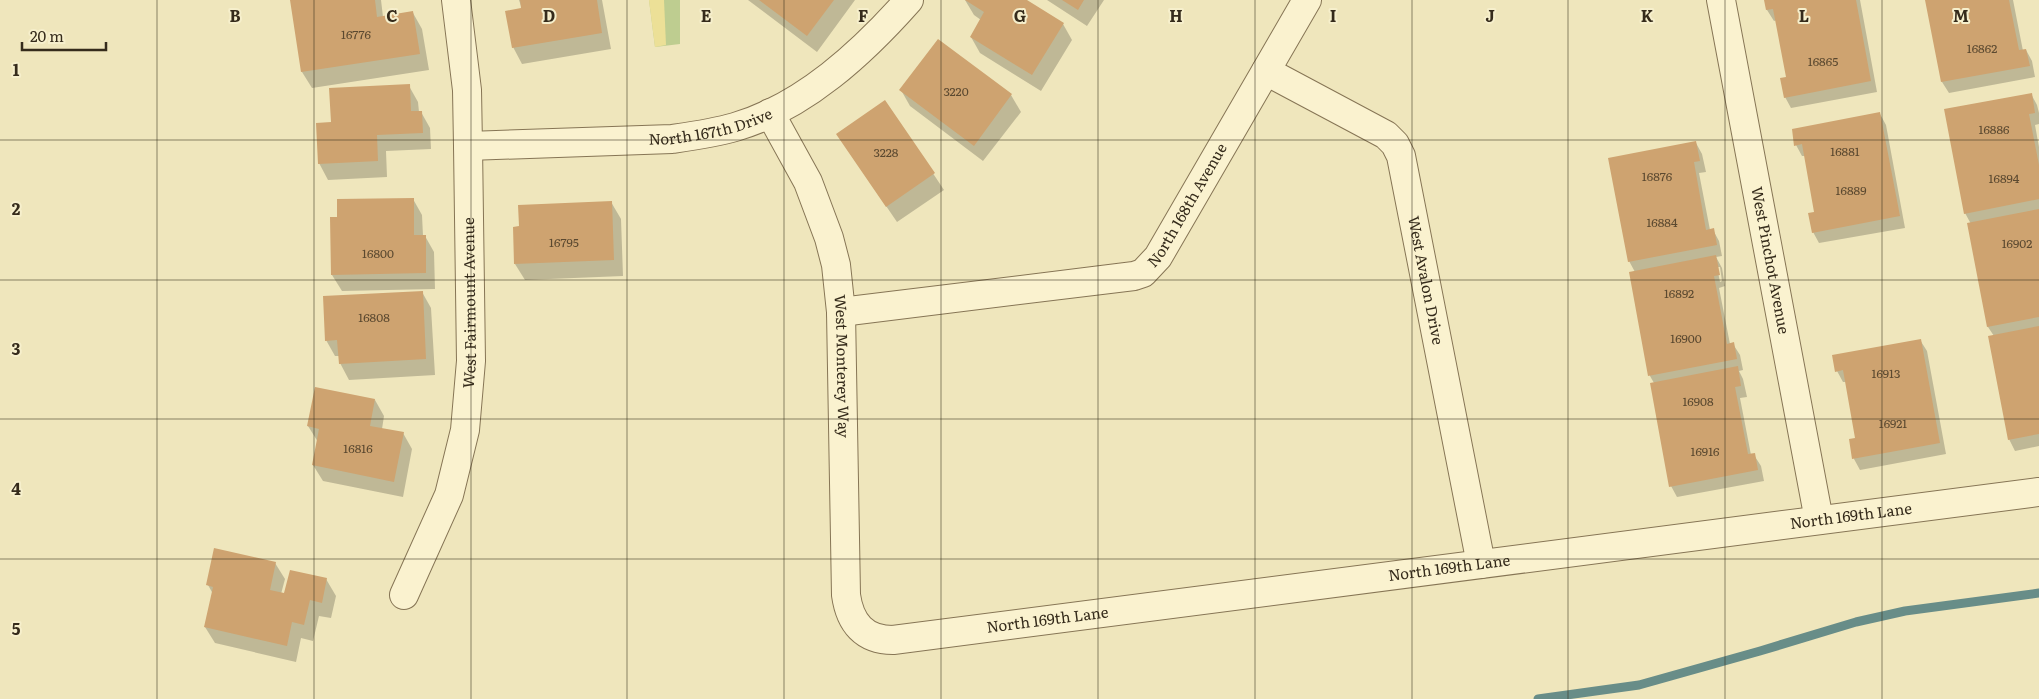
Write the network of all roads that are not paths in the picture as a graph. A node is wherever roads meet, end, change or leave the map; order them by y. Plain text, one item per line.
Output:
1 (456, 0) edge
2 (909, 0) edge
3 (1307, 0) edge
4 (1721, 0) edge
5 (1266, 70) junction
6 (770, 113) junction
7 (468, 146) junction
8 (840, 312) junction
9 (2039, 492) edge
10 (1819, 520) junction
11 (1482, 564) junction
12 (404, 595) dead end
13 (862, 630) joint

1 - 7 street, West Fairmount Avenue
2 - 6 street, North 167th Drive
3 - 5 street, North 168th Avenue
4 - 10 street, West Pinchot Avenue
5 - 8 street, North 168th Avenue
5 - 11 street, West Avalon Drive
6 - 7 street, North 167th Drive
6 - 8 street, West Monterey Way
7 - 12 street, West Fairmount Avenue
8 - 13 street, West Monterey Way
9 - 10 street, North 169th Lane
10 - 11 street, North 169th Lane
11 - 13 street, North 169th Lane

